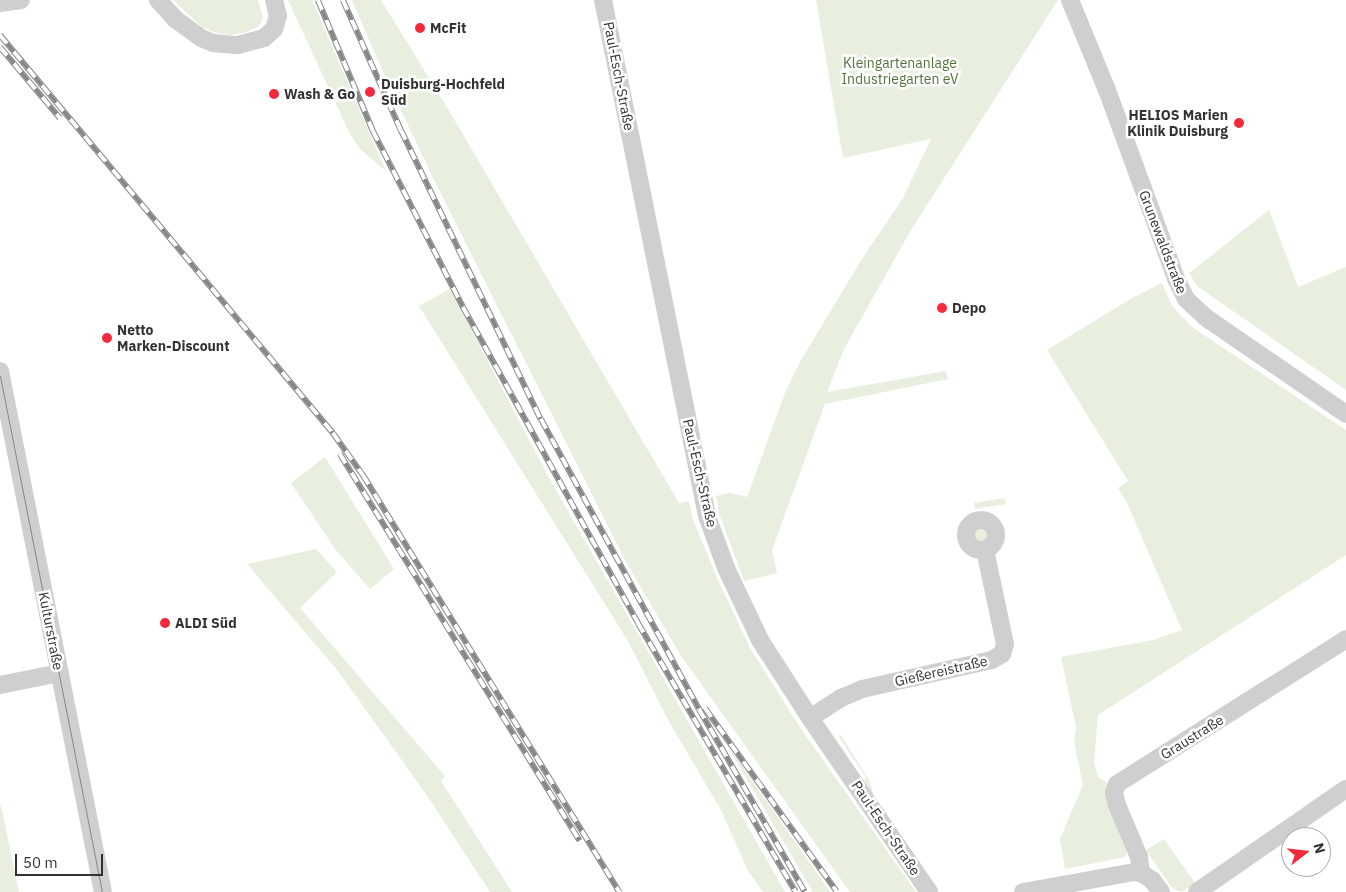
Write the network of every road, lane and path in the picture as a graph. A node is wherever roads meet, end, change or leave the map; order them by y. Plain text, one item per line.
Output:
1 (21, 0) edge
2 (158, 0) edge
3 (274, 0) edge
4 (604, 0) edge
5 (1070, 0) edge
6 (0, 3) edge
7 (1, 381) edge
8 (1346, 414) edge
9 (985, 550) dead end
10 (1346, 639) edge
11 (60, 673) junction
12 (0, 685) edge
13 (810, 718) junction
14 (1346, 789) edge
15 (1142, 873) junction
16 (103, 892) edge
17 (929, 892) edge
18 (1023, 892) edge
19 (1161, 892) edge
20 (1197, 892) edge

1 - 6 street
2 - 3 street
4 - 13 street, Paul-Esch-Straße
5 - 8 street, Grunewaldstraße
7 - 11 street, Kulturstraße
9 - 13 street, Gießereistraße
10 - 15 street, Graustraße
11 - 12 street
11 - 16 street, Kulturstraße
13 - 17 street, Paul-Esch-Straße
14 - 20 street
15 - 18 street
15 - 19 street

